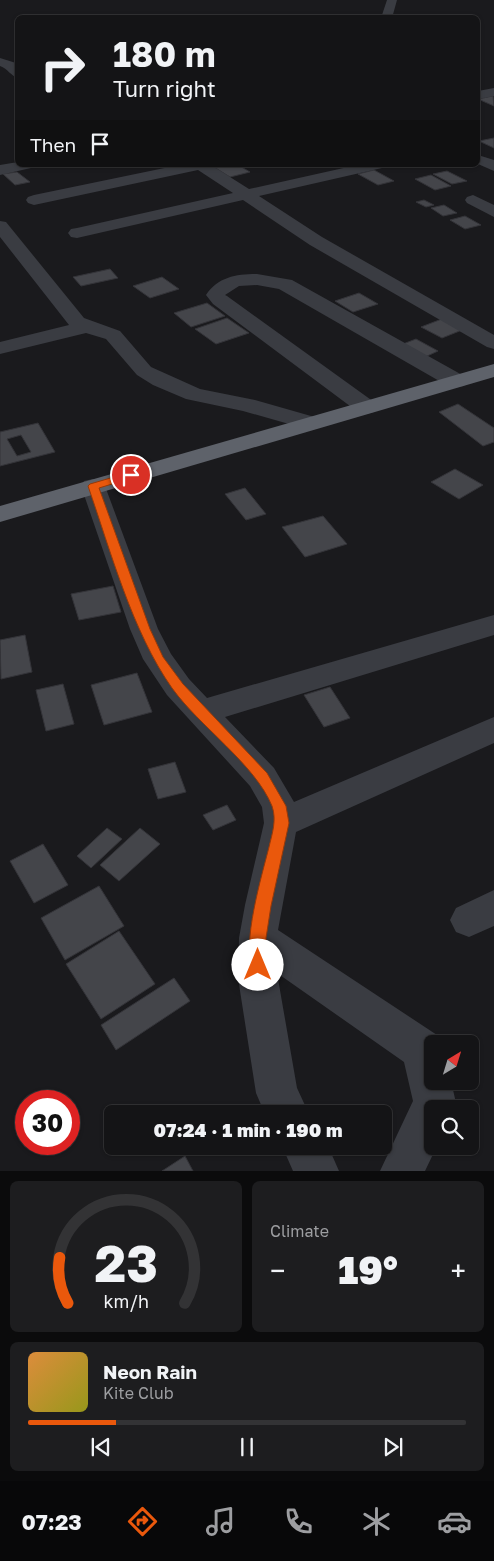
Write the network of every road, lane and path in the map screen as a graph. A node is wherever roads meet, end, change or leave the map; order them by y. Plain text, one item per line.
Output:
1 (392, 0) edge
2 (387, 15) edge
3 (494, 92) edge
4 (480, 95) edge
5 (16, 167) edge
6 (191, 167) edge
7 (204, 167) edge
8 (368, 167) edge
9 (0, 170) edge
10 (247, 195) junction
11 (34, 200) dead end
12 (473, 200) dead end
13 (494, 212) edge
14 (0, 226) edge
15 (77, 233) dead end
16 (87, 327) junction
17 (494, 343) edge
18 (0, 348) edge
19 (494, 370) edge
20 (456, 381) junction
21 (366, 407) junction
22 (310, 423) junction
23 (93, 486) junction
24 (0, 514) edge
25 (494, 625) edge
26 (201, 712) junction
27 (494, 729) edge
28 (281, 823) junction
29 (258, 938) junction
30 (435, 1100) edge
31 (283, 1105) edge
32 (424, 1127) edge
33 (309, 1155) edge
34 (317, 1171) edge
35 (402, 1171) edge

1 - 2 street
3 - 4 street
5 - 9 street
6 - 11 street
7 - 10 street
8 - 10 street
10 - 15 street
10 - 17 street
12 - 13 street
14 - 16 street
16 - 18 street
16 - 22 street
19 - 20 highway
20 - 21 highway
20 - 21 street
21 - 22 highway
22 - 23 highway
23 - 24 highway
23 - 26 street
25 - 26 street
26 - 28 street
27 - 28 street
28 - 29 street
29 - 30 street
29 - 31 street
32 - 35 street
33 - 34 street

